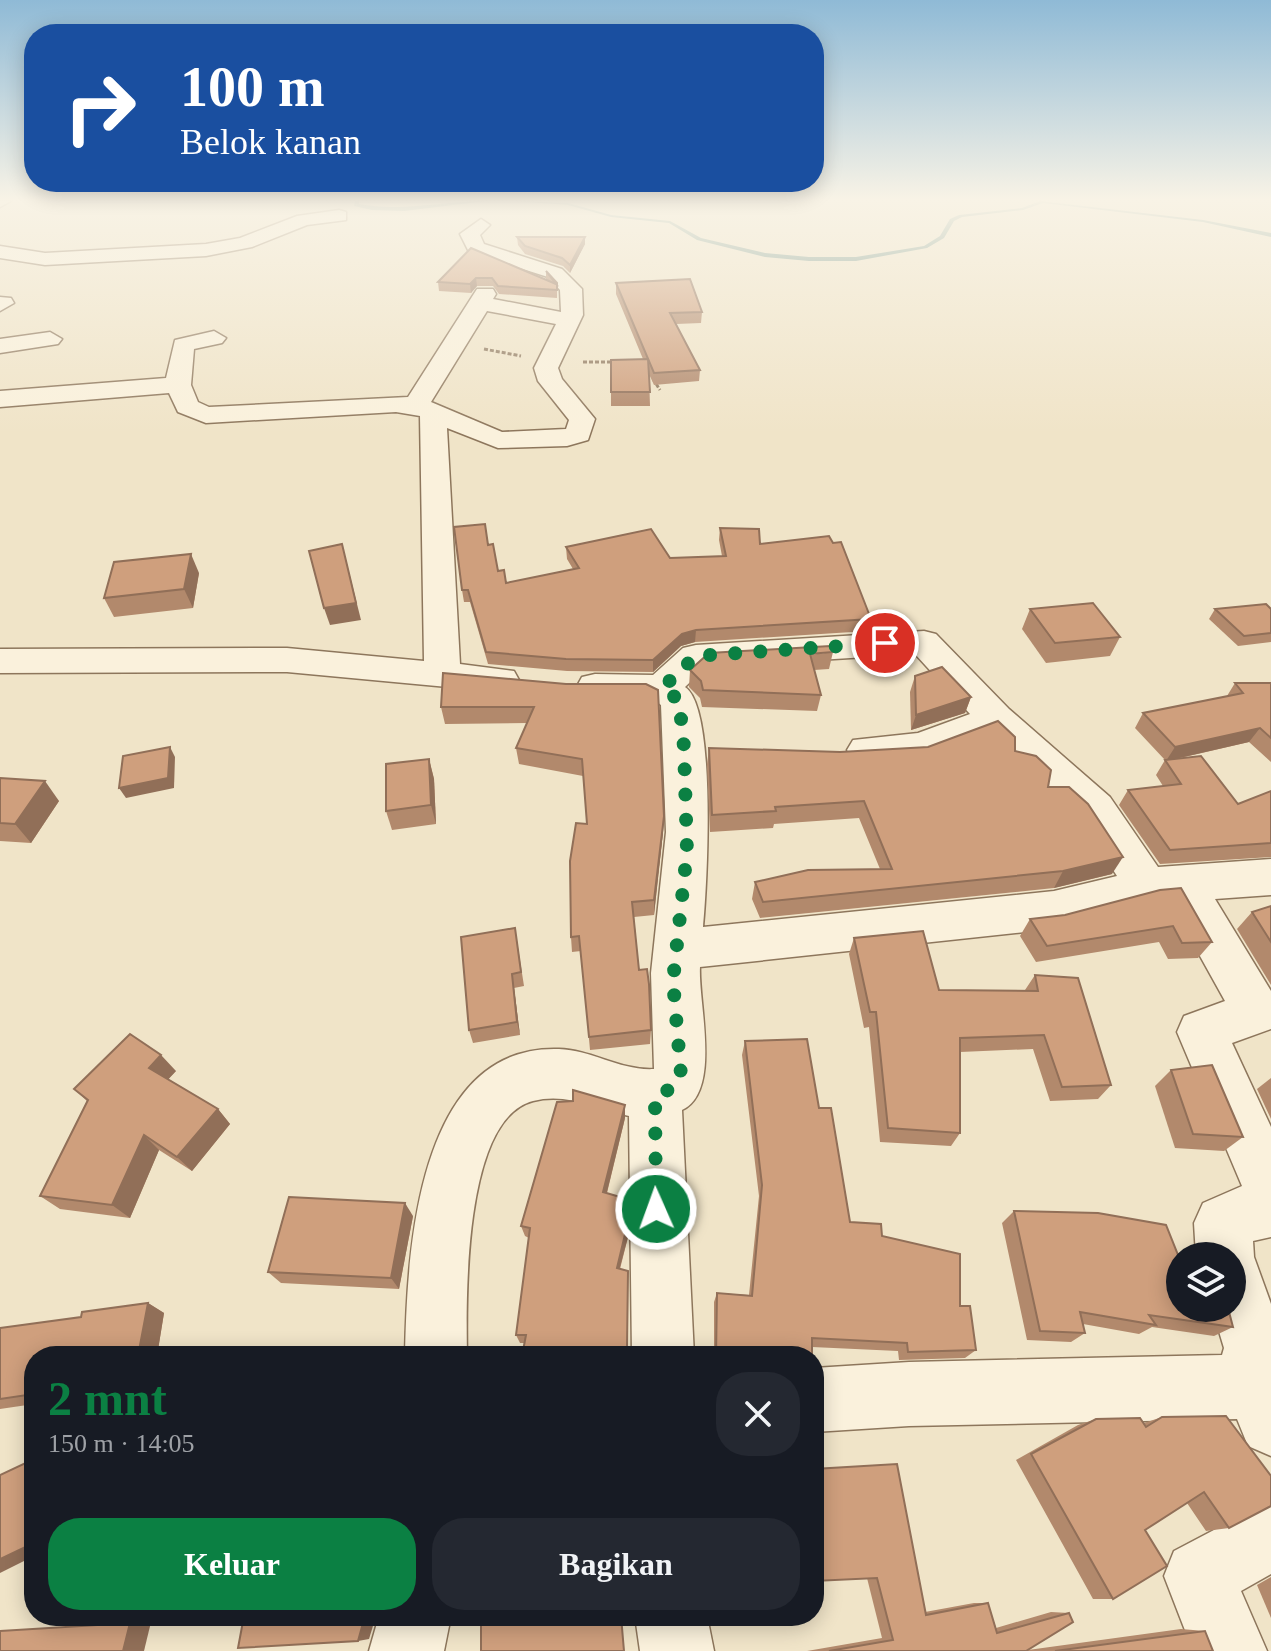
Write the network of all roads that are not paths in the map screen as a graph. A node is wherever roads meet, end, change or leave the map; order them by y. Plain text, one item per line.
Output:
1 (561, 278) edge
2 (570, 320) junction
3 (214, 338) dead end
4 (50, 339) dead end
5 (0, 346) edge
6 (178, 385) junction
7 (0, 399) edge
8 (424, 409) junction
9 (0, 661) edge
10 (442, 674) junction
11 (662, 688) junction
12 (996, 718) junction
13 (836, 752) edge
14 (1271, 877) edge
15 (1165, 884) junction
16 (677, 949) junction
17 (655, 1097) junction
18 (1271, 1189) edge
19 (1271, 1209) edge
20 (1224, 1242) edge
21 (1246, 1320) edge
22 (436, 1346) edge
23 (663, 1346) edge
24 (1261, 1398) edge
25 (824, 1399) edge
26 (1271, 1535) edge
27 (413, 1626) edge
28 (673, 1626) edge
29 (406, 1651) edge
30 (677, 1651) edge
31 (1230, 1651) edge

1 - 2 street
2 - 8 street
2 - 8 street
3 - 6 street
4 - 5 street
6 - 7 street
6 - 8 street
8 - 10 street
9 - 10 street
10 - 11 street
11 - 12 street
11 - 16 street
12 - 13 street
12 - 15 street
14 - 15 street
15 - 16 street
15 - 18 street
16 - 17 street
17 - 22 street
17 - 23 street
19 - 20 street
21 - 24 street
24 - 25 street
26 - 31 street
27 - 29 street
28 - 30 street

